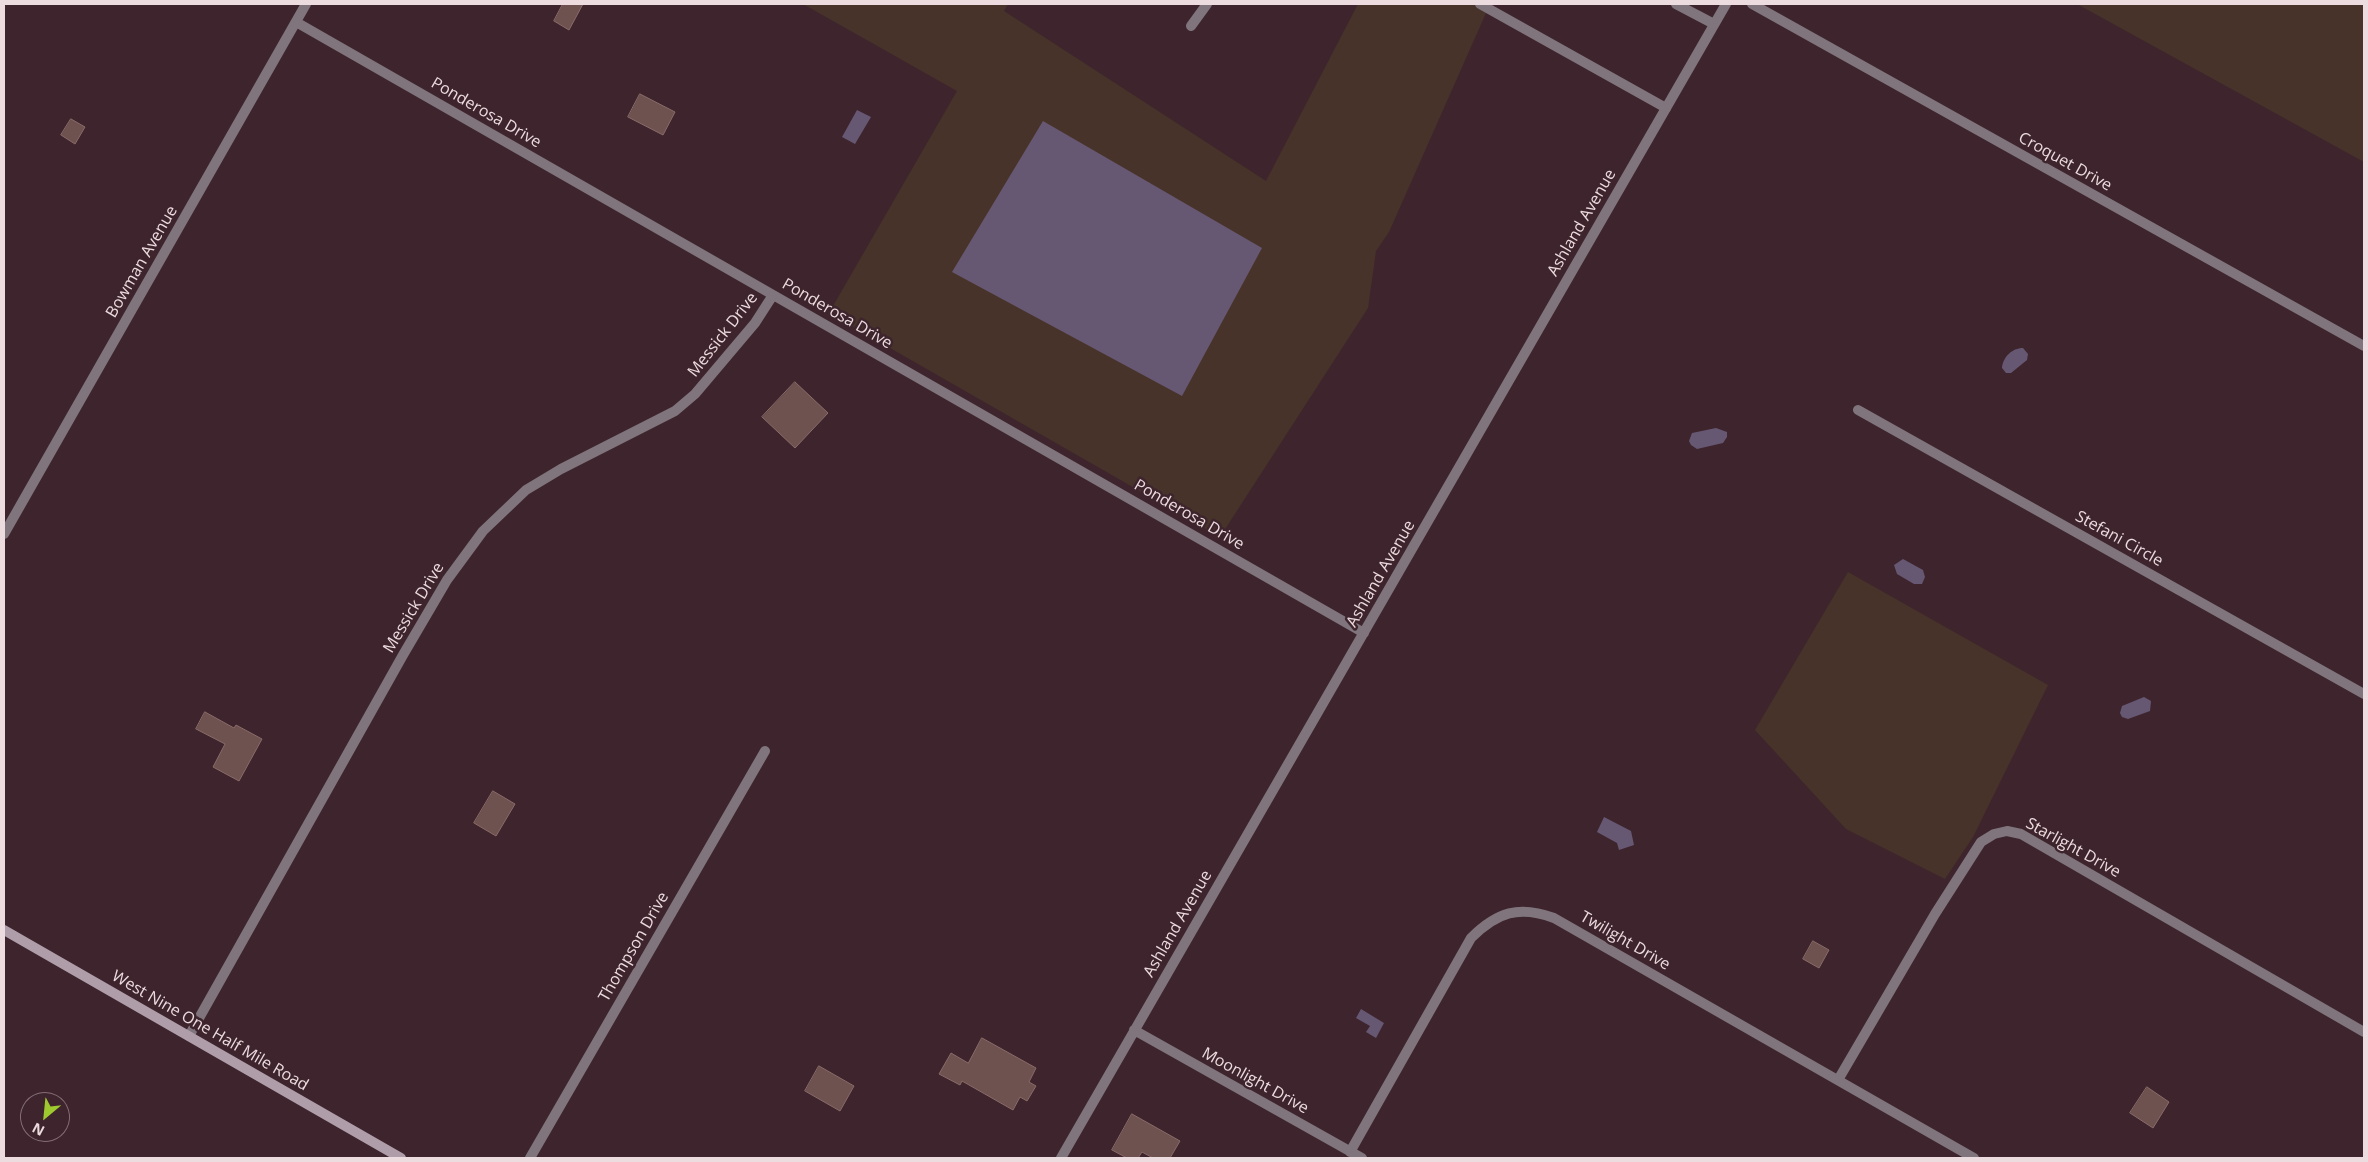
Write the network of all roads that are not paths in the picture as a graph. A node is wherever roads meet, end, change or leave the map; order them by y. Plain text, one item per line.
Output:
1 (306, 4) edge
2 (1207, 4) edge
3 (1480, 4) edge
4 (1676, 4) edge
5 (1726, 4) edge
6 (1752, 4) edge
7 (296, 22) junction
8 (1714, 24) junction
9 (1191, 26) dead end
10 (1666, 108) junction
11 (773, 294) junction
12 (2364, 346) edge
13 (1858, 410) dead end
14 (4, 534) edge
15 (1364, 633) junction
16 (2364, 694) edge
17 (765, 751) dead end
18 (4, 930) edge
19 (1134, 1030) junction
20 (2364, 1032) edge
21 (189, 1036) junction
22 (1838, 1080) junction
23 (1350, 1152) junction
24 (401, 1158) edge
25 (530, 1158) edge
26 (1061, 1158) edge
27 (1362, 1158) edge
28 (1974, 1158) edge

1 - 7 street, Bowman Avenue
2 - 9 street
3 - 10 street
4 - 8 street
5 - 8 street, Ashland Avenue
6 - 12 street, Croquet Drive
7 - 11 street, Ponderosa Drive
7 - 14 street, Bowman Avenue
8 - 10 street, Ashland Avenue
10 - 15 street, Ashland Avenue
11 - 15 street, Ponderosa Drive
11 - 21 street, Messick Drive
13 - 16 street, Stefani Circle
15 - 19 street, Ashland Avenue
17 - 25 street, Thompson Drive
18 - 21 street, West Nine One Half Mile Road
19 - 23 street, Moonlight Drive
19 - 26 street, Ashland Avenue
20 - 22 street, Starlight Drive
21 - 24 street, West Nine One Half Mile Road
22 - 23 street, Twilight Drive
22 - 28 street, Twilight Drive
23 - 27 street, Moonlight Drive

